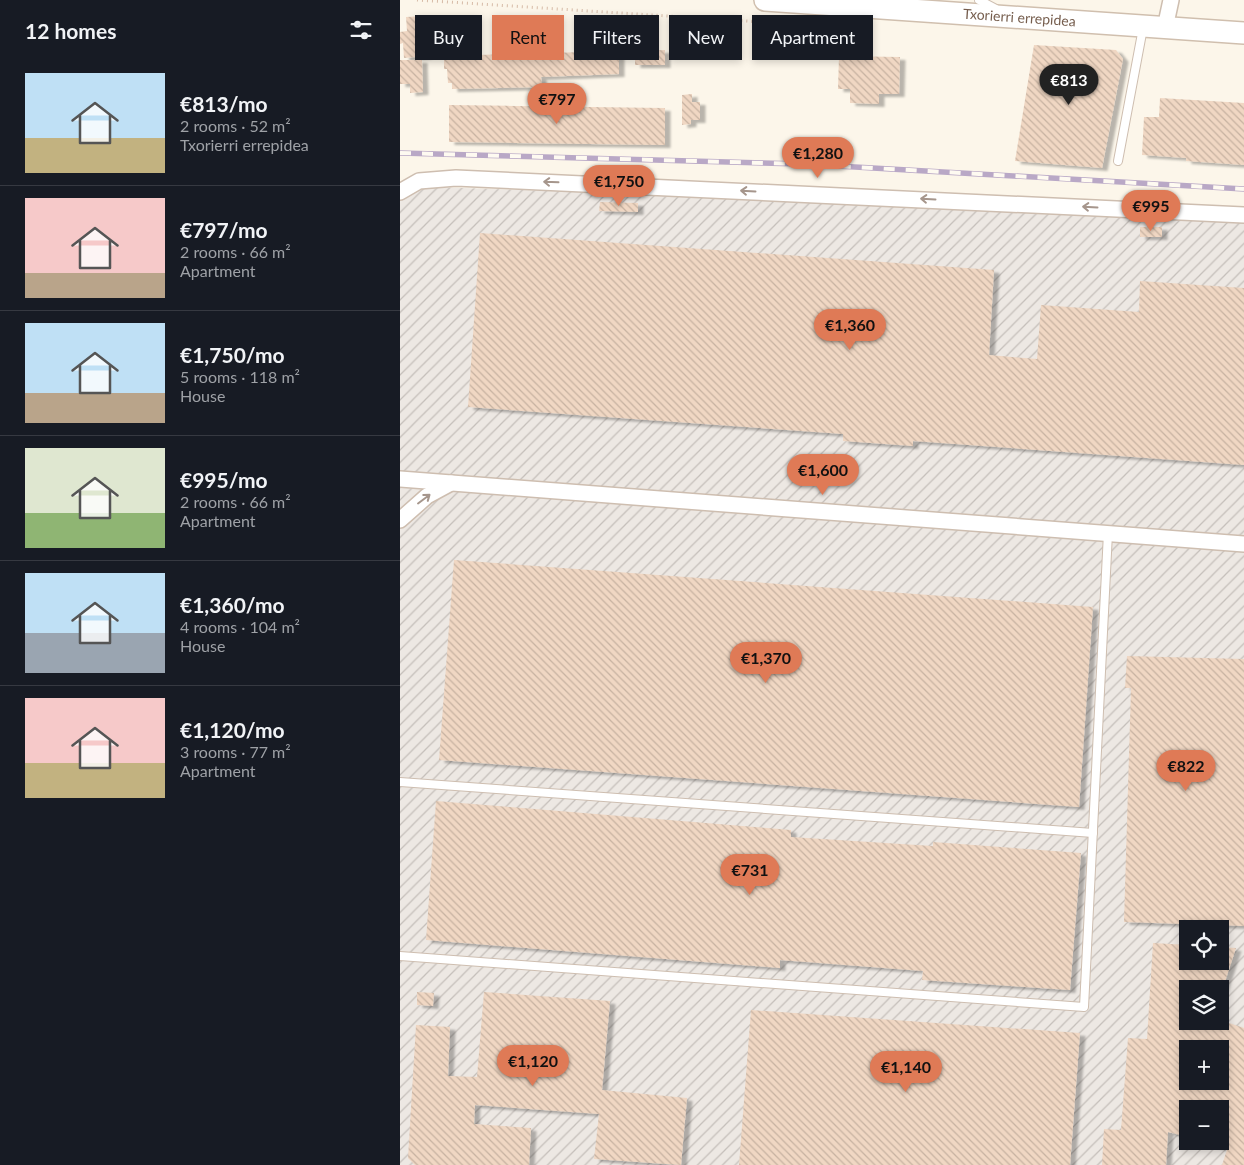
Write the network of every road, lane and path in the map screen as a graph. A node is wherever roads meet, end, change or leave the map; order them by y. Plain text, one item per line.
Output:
1 (765, 0) edge
2 (979, 0) edge
3 (1172, 0) edge
4 (1011, 16) junction
5 (1143, 26) junction
6 (1165, 28) junction
7 (1244, 33) edge
8 (1118, 161) dead end
9 (400, 192) edge
10 (1244, 215) edge
11 (400, 479) edge
12 (451, 483) junction
13 (400, 520) edge
14 (1108, 533) junction
15 (1244, 544) edge
16 (400, 782) edge
17 (1092, 833) junction
18 (400, 956) edge

1 - 4 street, Txorierri errepidea
2 - 4 lane
3 - 6 street
4 - 5 street, Txorierri errepidea
5 - 6 street, Txorierri errepidea
5 - 8 lane
6 - 7 street, Txorierri errepidea
10 -> 9 street
11 - 12 street
13 -> 12 street
12 - 14 street
14 - 15 street
14 - 17 lane
16 - 17 lane
17 - 18 lane

